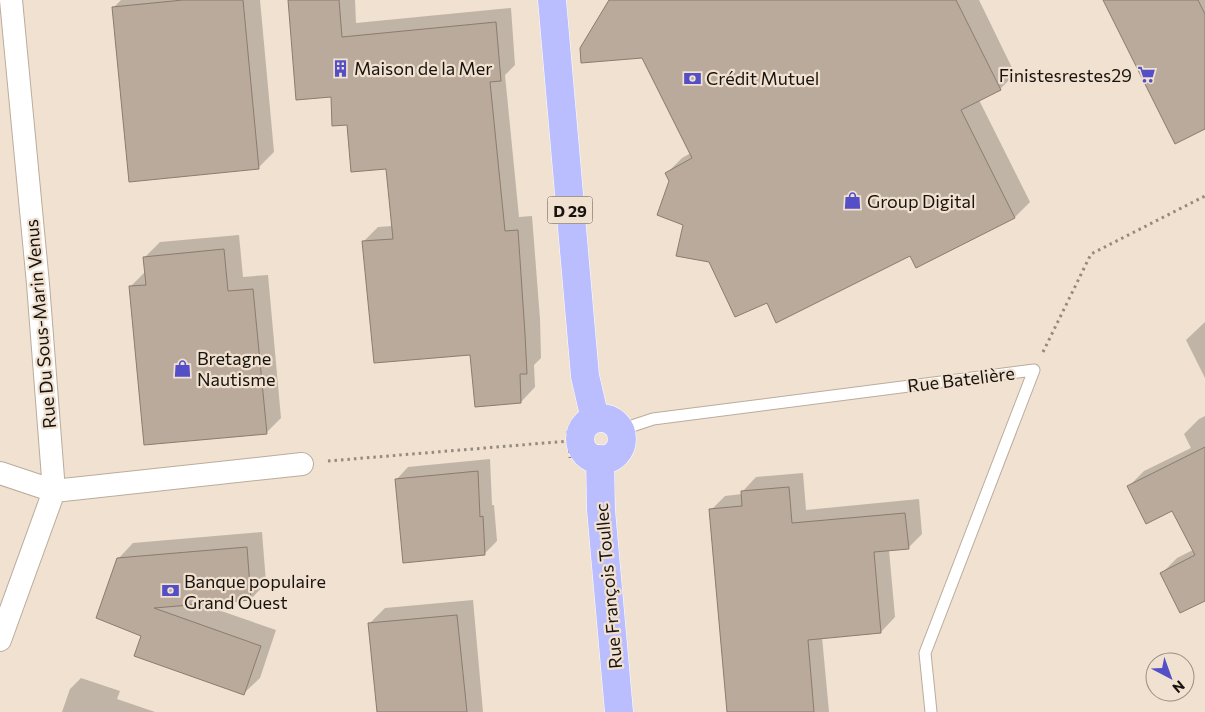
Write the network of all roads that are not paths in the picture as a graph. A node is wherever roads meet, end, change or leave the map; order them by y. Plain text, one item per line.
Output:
1 (552, 0) edge
2 (8, 13) edge
3 (595, 419) junction
4 (620, 430) junction
5 (600, 460) junction
6 (302, 464) road end
7 (0, 473) edge
8 (54, 491) junction
9 (0, 640) edge
10 (619, 712) edge
11 (931, 712) edge

1 - 3 main road, D 29
2 - 8 street, Rue Du Sous-Marin Venus
3 - 4 main road
3 - 5 main road
4 - 5 main road
4 - 11 lane, Rue Batelière
5 - 10 main road, Rue François Toullec
6 - 8 street
7 - 8 street
8 - 9 street, Rue Du Sous-Marin Venus

